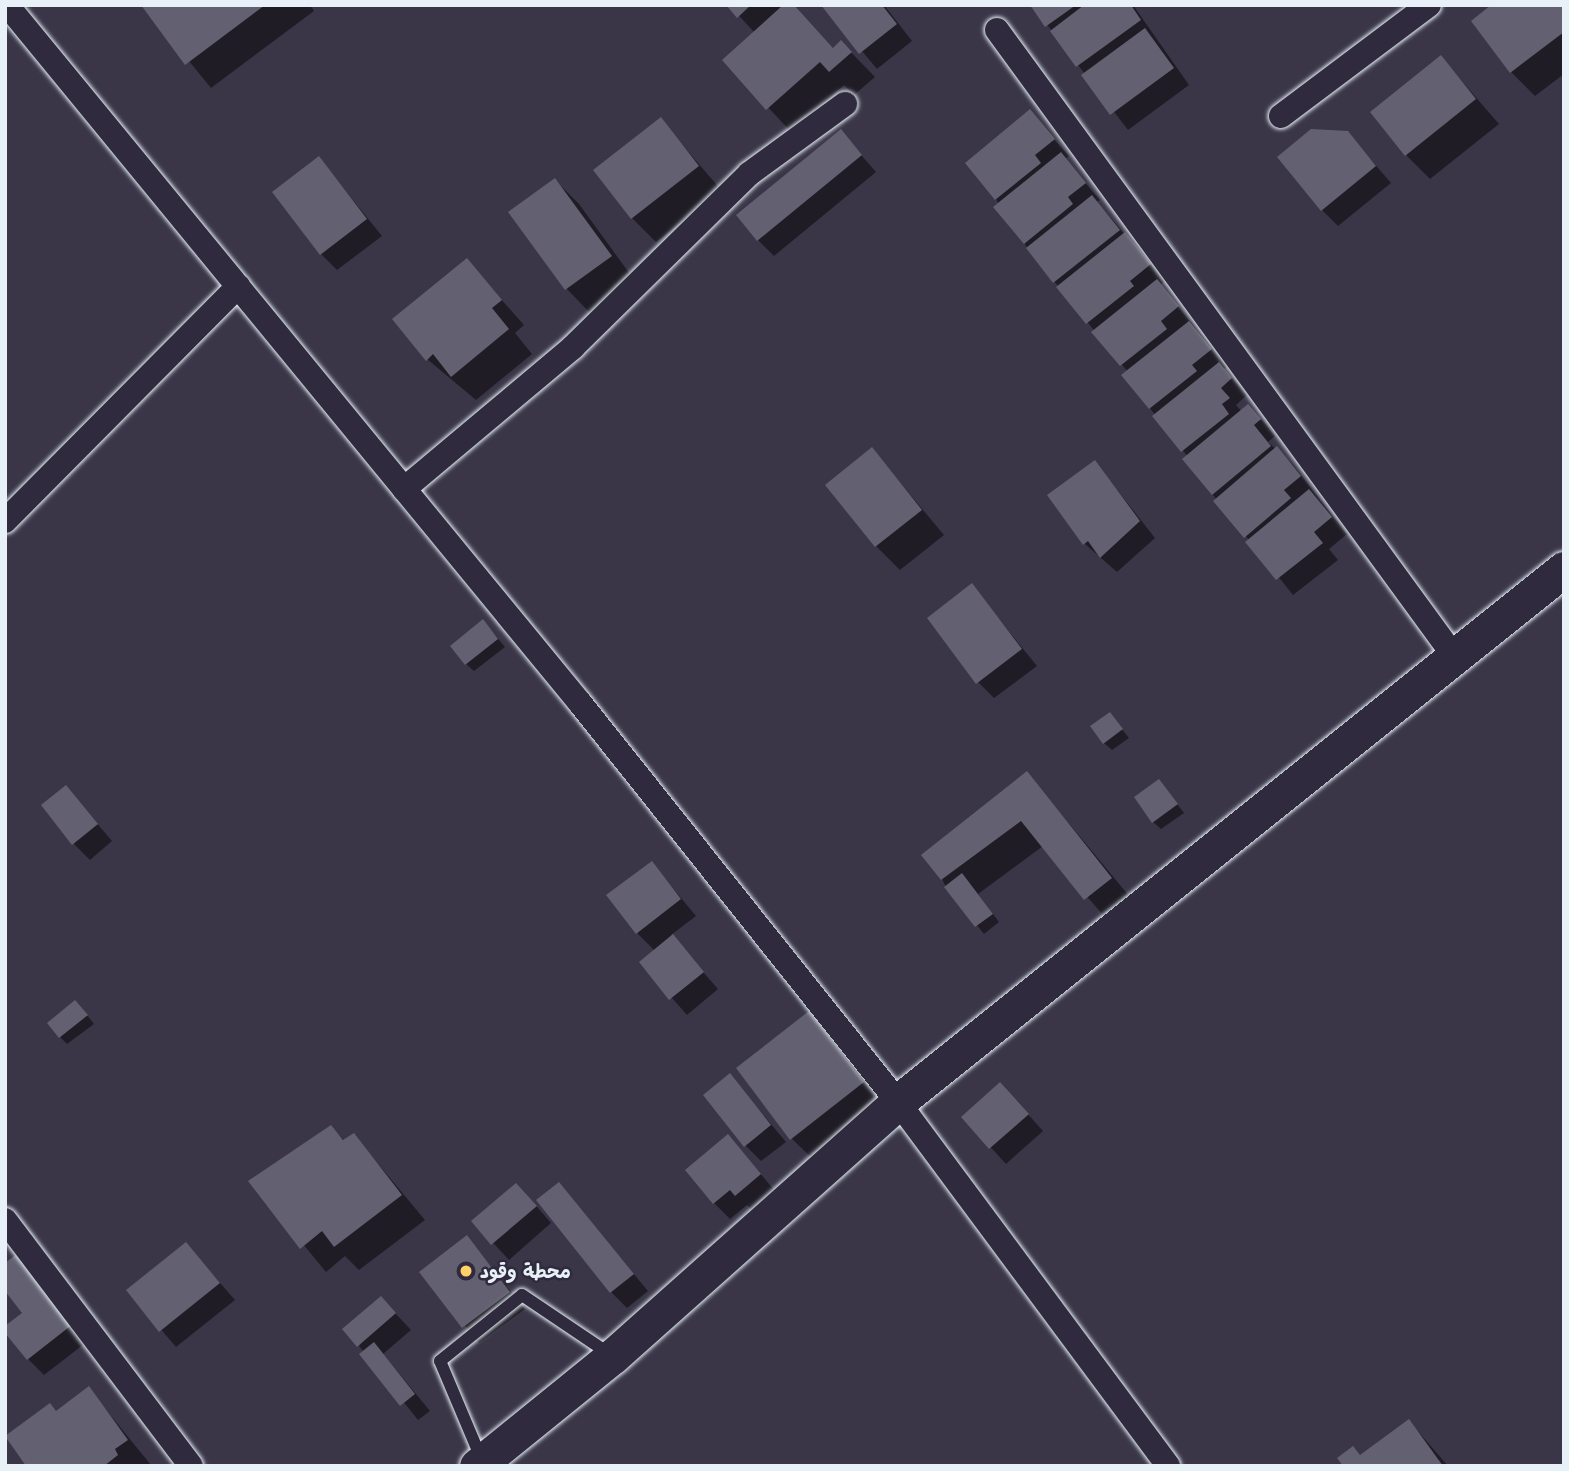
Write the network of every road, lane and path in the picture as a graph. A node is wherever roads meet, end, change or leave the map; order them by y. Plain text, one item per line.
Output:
1 (7, 5) edge
2 (1429, 5) edge
3 (997, 30) dead end
4 (845, 104) dead end
5 (1281, 116) dead end
6 (238, 286) junction
7 (404, 489) junction
8 (5, 521) edge
9 (1564, 569) edge
10 (1454, 656) junction
11 (898, 1102) junction
12 (5, 1220) edge
13 (613, 1356) junction
14 (480, 1464) edge
15 (191, 1466) edge
16 (1168, 1466) edge

1 - 6 street
2 - 5 street
3 - 10 street
4 - 7 street
6 - 7 street
6 - 8 street
7 - 11 street
9 - 10 main road
10 - 11 main road
11 - 13 main road
11 - 16 street
12 - 15 street
13 - 14 main road
13 - 14 lane

